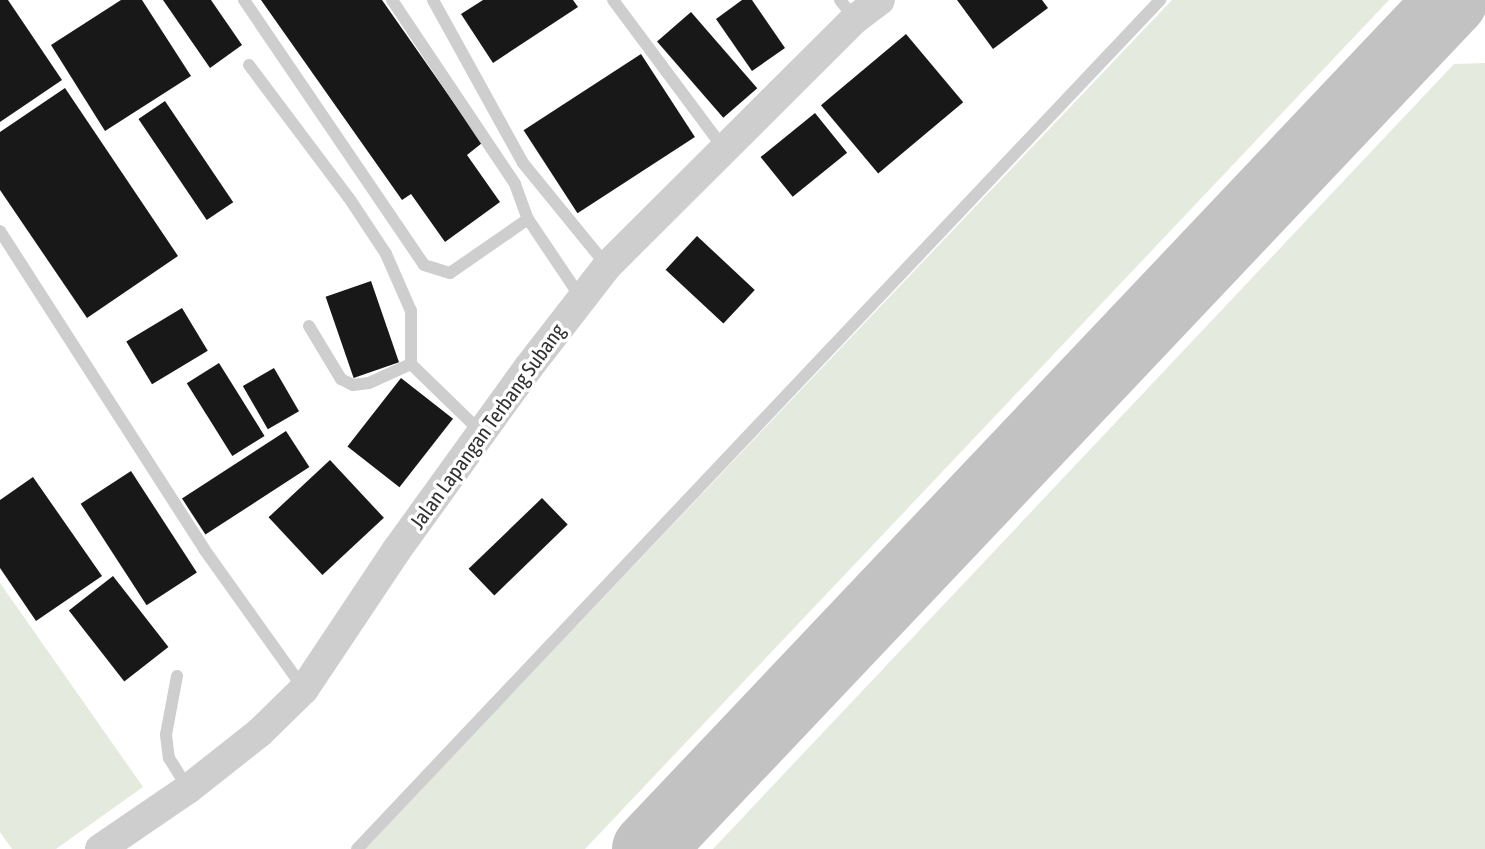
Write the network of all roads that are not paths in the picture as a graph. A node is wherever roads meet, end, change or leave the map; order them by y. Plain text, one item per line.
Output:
1 (244, 0) edge
2 (392, 0) edge
3 (433, 0) edge
4 (613, 0) edge
5 (880, 0) edge
6 (1160, 0) edge
7 (848, 9) edge
8 (249, 65) dead end
9 (724, 149) junction
10 (528, 219) junction
11 (0, 231) edge
12 (607, 266) junction
13 (581, 298) junction
14 (309, 326) dead end
15 (411, 364) junction
16 (481, 432) junction
17 (177, 676) dead end
18 (304, 690) junction
19 (188, 789) junction
20 (100, 849) edge
21 (357, 849) edge

1 - 10 lane
2 - 10 lane
3 - 12 lane
4 - 9 lane
5 - 7 street, Jalan Lapangan Terbang Subang
6 - 21 lane
7 - 9 street, Jalan Lapangan Terbang Subang
8 - 15 lane
9 - 12 street, Jalan Lapangan Terbang Subang
10 - 13 lane
11 - 18 lane
12 - 13 street, Jalan Lapangan Terbang Subang
13 - 16 street, Jalan Lapangan Terbang Subang
14 - 15 lane
15 - 16 lane
16 - 18 street, Jalan Lapangan Terbang Subang
17 - 19 lane
18 - 19 street, Jalan Lapangan Terbang Subang
19 - 20 street, Jalan Lapangan Terbang Subang

